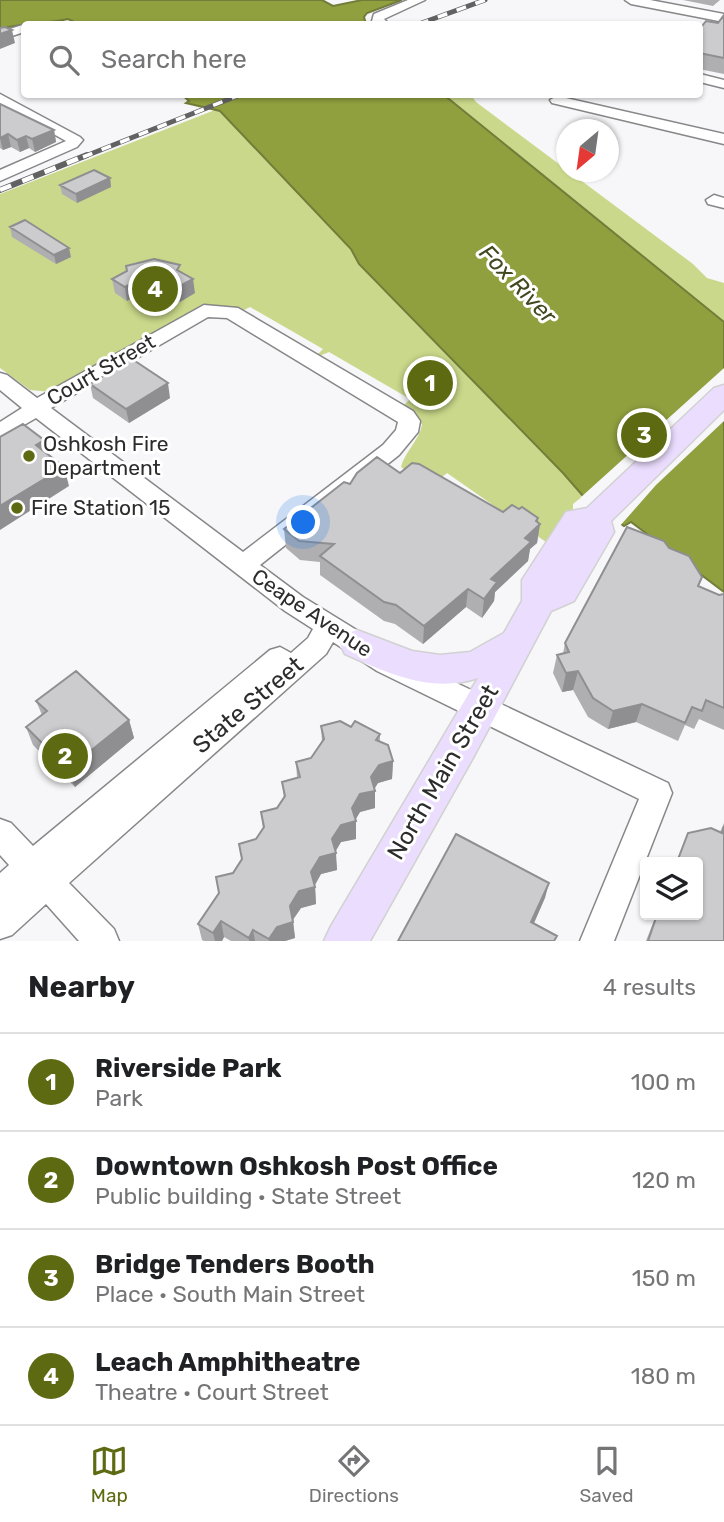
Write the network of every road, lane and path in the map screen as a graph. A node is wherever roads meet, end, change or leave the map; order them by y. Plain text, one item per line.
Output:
1 (419, 0) edge
2 (631, 0) edge
3 (724, 18) edge
4 (379, 21) edge
5 (21, 29) edge
6 (0, 36) edge
7 (703, 79) edge
8 (724, 84) edge
9 (0, 99) edge
10 (557, 100) dead end
11 (724, 139) edge
12 (0, 176) edge
13 (0, 380) edge
14 (724, 394) edge
15 (36, 408) junction
16 (0, 432) edge
17 (243, 565) junction
18 (343, 635) junction
19 (514, 644) junction
20 (480, 709) junction
21 (0, 833) edge
22 (38, 874) junction
23 (0, 893) edge
24 (0, 923) edge
25 (102, 941) edge
26 (346, 941) edge
27 (597, 941) edge

1 - 4 street
2 - 3 street
5 - 6 street
7 - 8 street
9 - 12 street
10 - 11 street
13 - 15 street, Ceape Avenue
14 - 19 main road, North Main Street
15 - 16 street, Court Street
15 - 17 street, Ceape Avenue
15 - 17 street, Court Street
17 - 18 street, Ceape Avenue
18 - 19 main road
18 - 20 street, Ceape Avenue
18 - 22 street, State Street
19 - 20 main road, North Main Street
20 - 26 main road, North Main Street
20 - 27 street, Ceape Avenue
21 - 22 street
22 - 23 street, State Street
22 - 24 street, State Street
22 - 25 street

